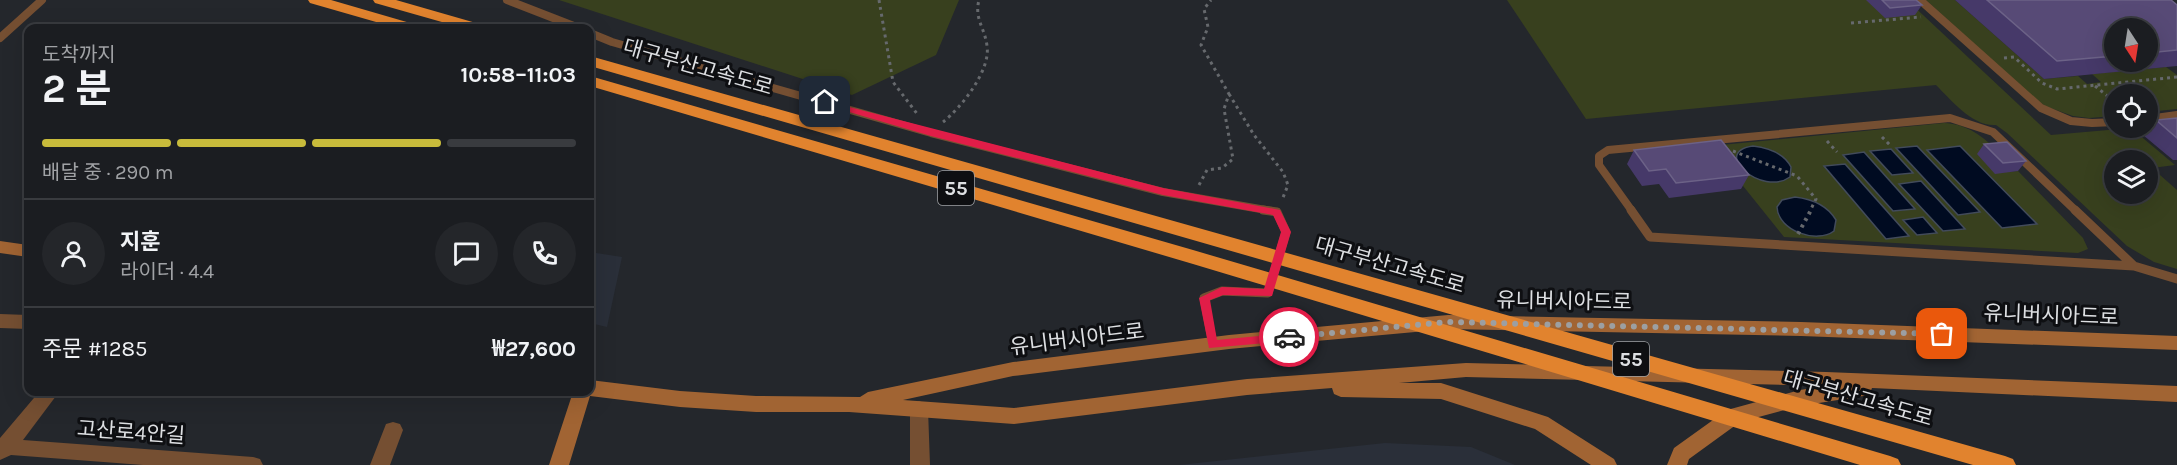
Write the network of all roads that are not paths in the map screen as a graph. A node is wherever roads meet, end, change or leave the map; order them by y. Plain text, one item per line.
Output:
1 (42, 0) edge
2 (315, 0) edge
3 (380, 0) edge
4 (507, 0) edge
5 (1920, 0) edge
6 (398, 24) edge
7 (464, 24) edge
8 (569, 24) edge
9 (594, 35) edge
10 (0, 38) edge
11 (594, 62) edge
12 (594, 82) edge
13 (2177, 116) edge
14 (2158, 118) edge
15 (2104, 122) edge
16 (0, 247) edge
17 (24, 250) edge
18 (2134, 266) junction
19 (2177, 279) edge
20 (0, 321) edge
21 (24, 322) edge
22 (2177, 343) edge
23 (1213, 345) junction
24 (1900, 382) junction
25 (1247, 387) junction
26 (594, 388) edge
27 (2177, 394) edge
28 (47, 396) edge
29 (581, 396) edge
30 (849, 404) junction
31 (919, 409) junction
32 (393, 430) dead end
33 (2, 449) edge
34 (252, 465) edge
35 (380, 465) edge
36 (559, 465) edge
37 (920, 465) edge
38 (1606, 465) edge
39 (1677, 465) edge
40 (1890, 465) edge
41 (2005, 465) edge

1 - 10 lane
2 - 6 highway
3 - 7 highway
4 - 8 lane
5 - 15 lane
9 - 23 lane
11 - 41 highway, 대구부산고속도로 / 55
12 - 40 highway, 대구부산고속도로 / 55
13 - 14 lane
16 - 17 main road
18 - 18 lane
18 - 19 lane
20 - 21 street
22 - 23 main road, 유니버시아드로
23 - 30 main road, 유니버시아드로
24 - 25 main road, 유니버시아드로
24 - 27 main road, 유니버시아드로
24 - 39 main road
25 - 31 main road, 유니버시아드로
25 - 38 main road
26 - 30 main road, 유니버시아드로
28 - 33 street, 고산로4안길
29 - 36 main road
30 - 31 main road, 유니버시아드로
31 - 37 street
32 - 35 street
33 - 34 street, 고산로4안길

